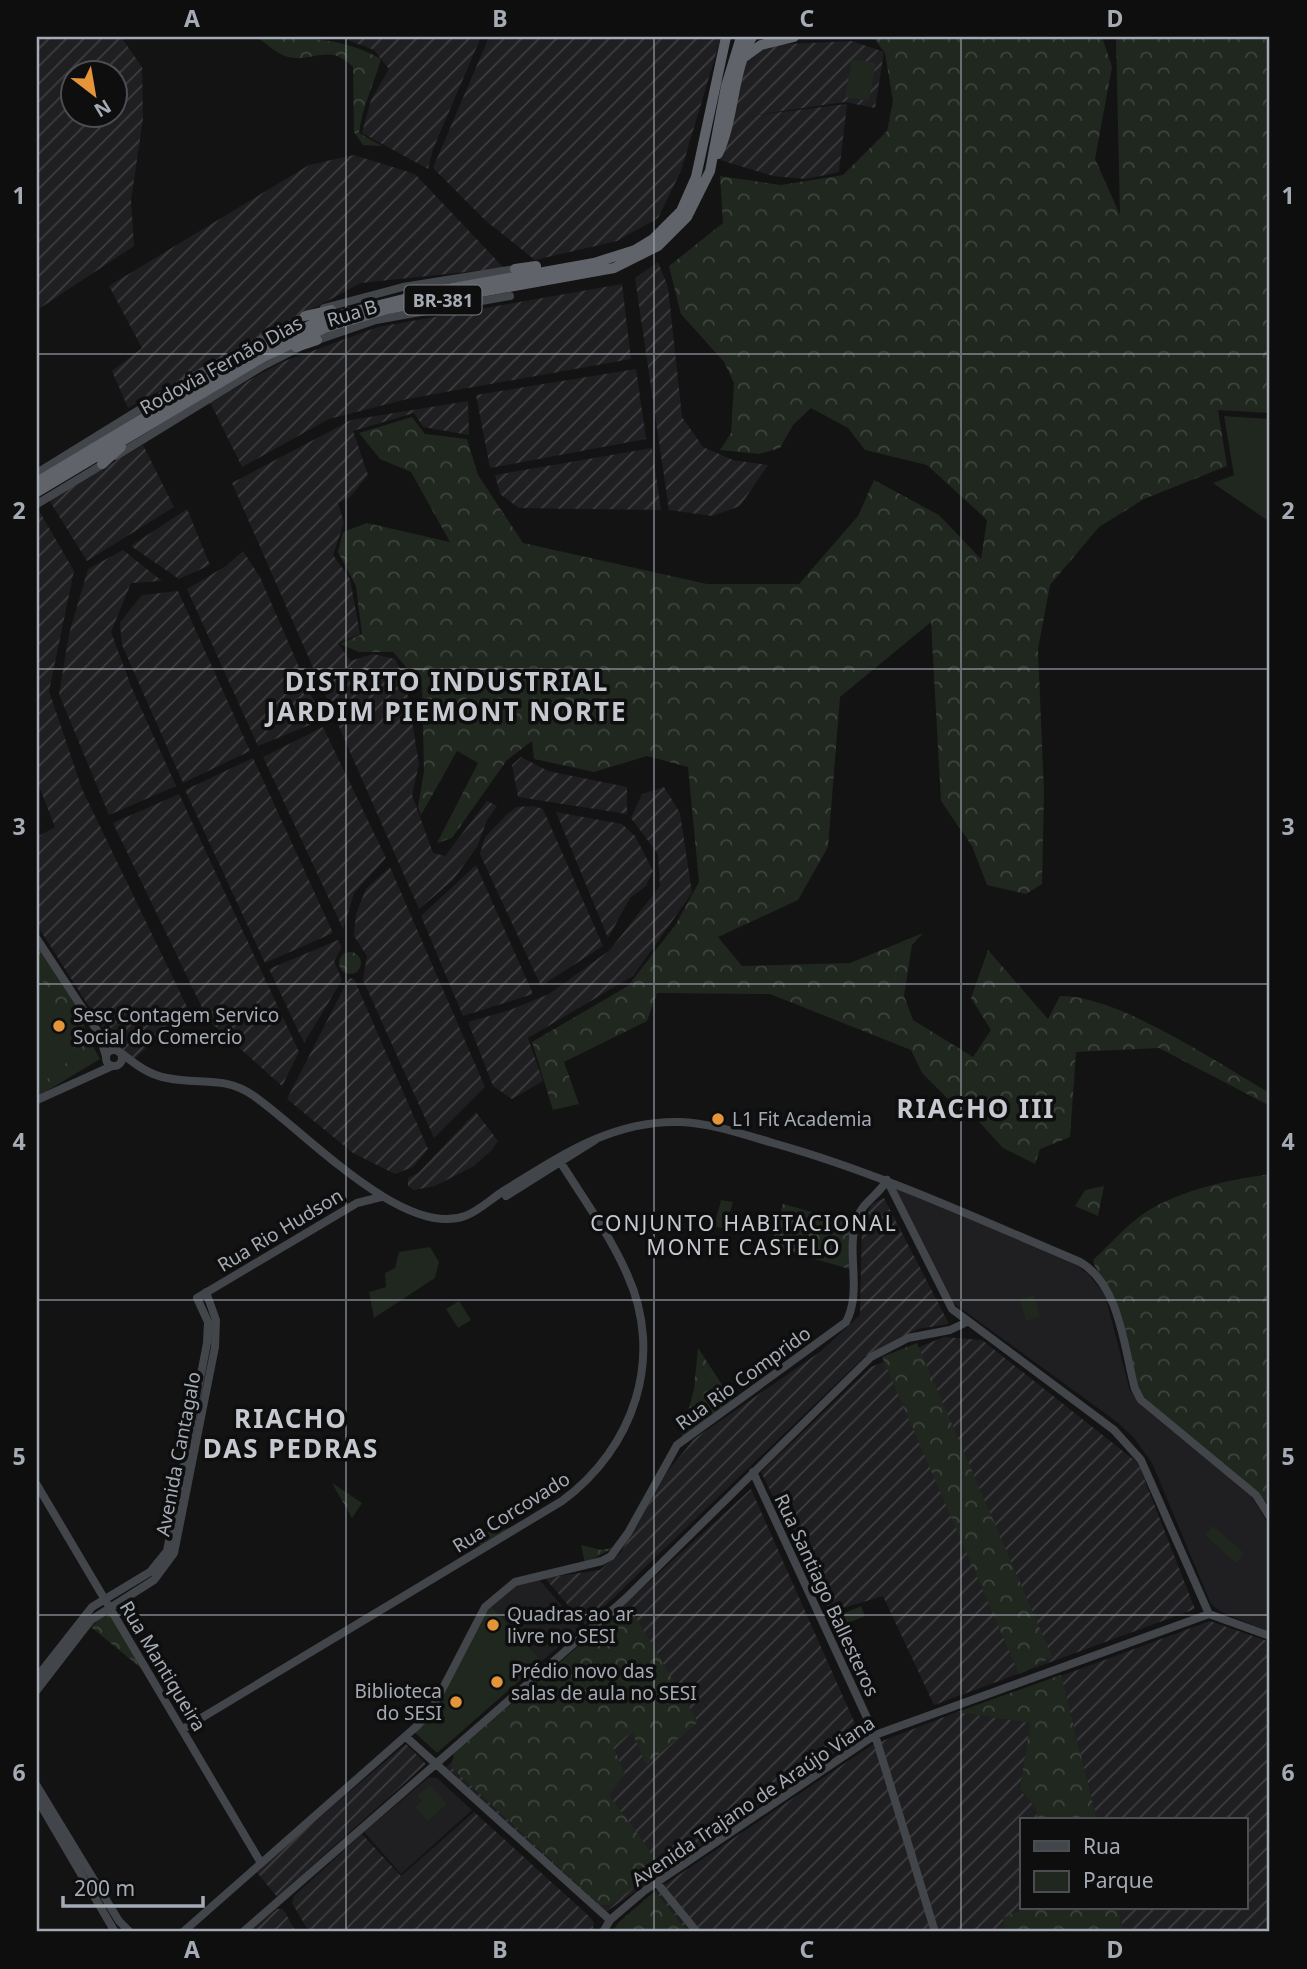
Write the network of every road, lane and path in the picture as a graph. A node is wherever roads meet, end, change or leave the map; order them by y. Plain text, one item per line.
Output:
1 (725, 37) edge
2 (741, 37) edge
3 (752, 37) edge
4 (794, 37) edge
5 (743, 58) junction
6 (712, 166) junction
7 (594, 263) junction
8 (515, 269) joint
9 (582, 276) junction
10 (510, 296) joint
11 (385, 301) junction
12 (305, 316) junction
13 (317, 340) junction
14 (263, 357) junction
15 (139, 431) junction
16 (102, 464) junction
17 (37, 473) edge
18 (37, 482) edge
19 (37, 492) edge
20 (37, 504) edge
21 (37, 939) edge
22 (98, 1032) junction
23 (120, 1052) junction
24 (106, 1057) junction
25 (115, 1065) junction
26 (139, 1067) junction
27 (87, 1075) junction
28 (37, 1100) edge
29 (592, 1140) junction
30 (561, 1163) junction
31 (887, 1180) junction
32 (381, 1198) junction
33 (478, 1209) junction
34 (206, 1292) junction
35 (197, 1298) joint
36 (967, 1322) junction
37 (753, 1472) junction
38 (37, 1485) edge
39 (1270, 1517) edge
40 (107, 1602) junction
41 (1209, 1614) junction
42 (1270, 1636) edge
43 (37, 1677) edge
44 (37, 1690) edge
45 (183, 1729) junction
46 (875, 1735) junction
47 (406, 1737) junction
48 (436, 1764) junction
49 (37, 1786) edge
50 (37, 1799) edge
51 (261, 1863) junction
52 (657, 1883) junction
53 (610, 1920) junction
54 (115, 1926) edge
55 (130, 1932) edge
56 (183, 1932) edge
57 (243, 1932) edge
58 (603, 1932) edge
59 (697, 1932) edge
60 (935, 1932) edge

1 - 7 highway, Rodovia Fernão Dias / BR-381
2 - 6 highway, Rodovia Fernão Dias / BR-381
3 - 5 highway
4 - 5 highway
5 - 6 highway
6 - 9 highway, Rodovia Fernão Dias / BR-381
7 - 8 highway, BR-381
7 - 11 highway, Rodovia Fernão Dias / BR-381
8 - 12 street, BR-381
9 - 10 highway
9 - 14 highway, Rodovia Fernão Dias / BR-381
10 - 13 street, Rua B
11 - 12 highway, BR-381
11 - 18 highway, Rodovia Fernão Dias / BR-381
12 - 17 street, BR-381
13 - 14 highway, BR-381
13 - 16 street, Rua B
14 - 15 highway, Rodovia Fernão Dias / BR-381
15 - 16 highway
15 - 19 highway, Rodovia Fernão Dias / BR-381
16 - 20 street, Rua B
21 - 22 street
22 - 23 street
22 - 24 street
23 - 24 street
23 - 25 street
23 - 26 street
24 - 25 street
24 - 27 street
25 - 26 street
25 - 27 street
26 - 32 street
27 - 28 street
29 - 30 street
29 - 31 street
29 - 33 street
30 - 33 street
30 - 45 street, Rua Corcovado
31 - 36 street
31 - 39 street
31 - 47 street, Rua Rio Comprido
32 - 33 street
32 - 34 street, Rua Rio Hudson
34 - 35 street, Rua Rio Hudson
34 - 40 street, Avenida Cantagalo
35 - 40 street, Avenida Cantagalo
36 - 37 street
36 - 41 street
37 - 46 street, Rua Santiago Ballesteros
37 - 48 street
38 - 40 street, Rua Mantiqueira
40 - 43 street, Avenida Cantagalo
40 - 44 street, Avenida Cantagalo
40 - 45 street, Rua Mantiqueira
41 - 42 street
41 - 46 street, Avenida Trajano de Araújo Viana
45 - 51 street, Rua Mantiqueira
46 - 52 street, Avenida Trajano de Araújo Viana
46 - 60 street, Rua Santiago Ballesteros
47 - 48 street
47 - 51 street, Rua Rio Comprido
48 - 53 street
48 - 57 street
49 - 54 street
50 - 54 street
51 - 56 street, Rua Rio Comprido
52 - 53 street, Avenida Trajano de Araújo Viana
52 - 59 street
53 - 58 street, Avenida Trajano de Araújo Viana
54 - 55 street

